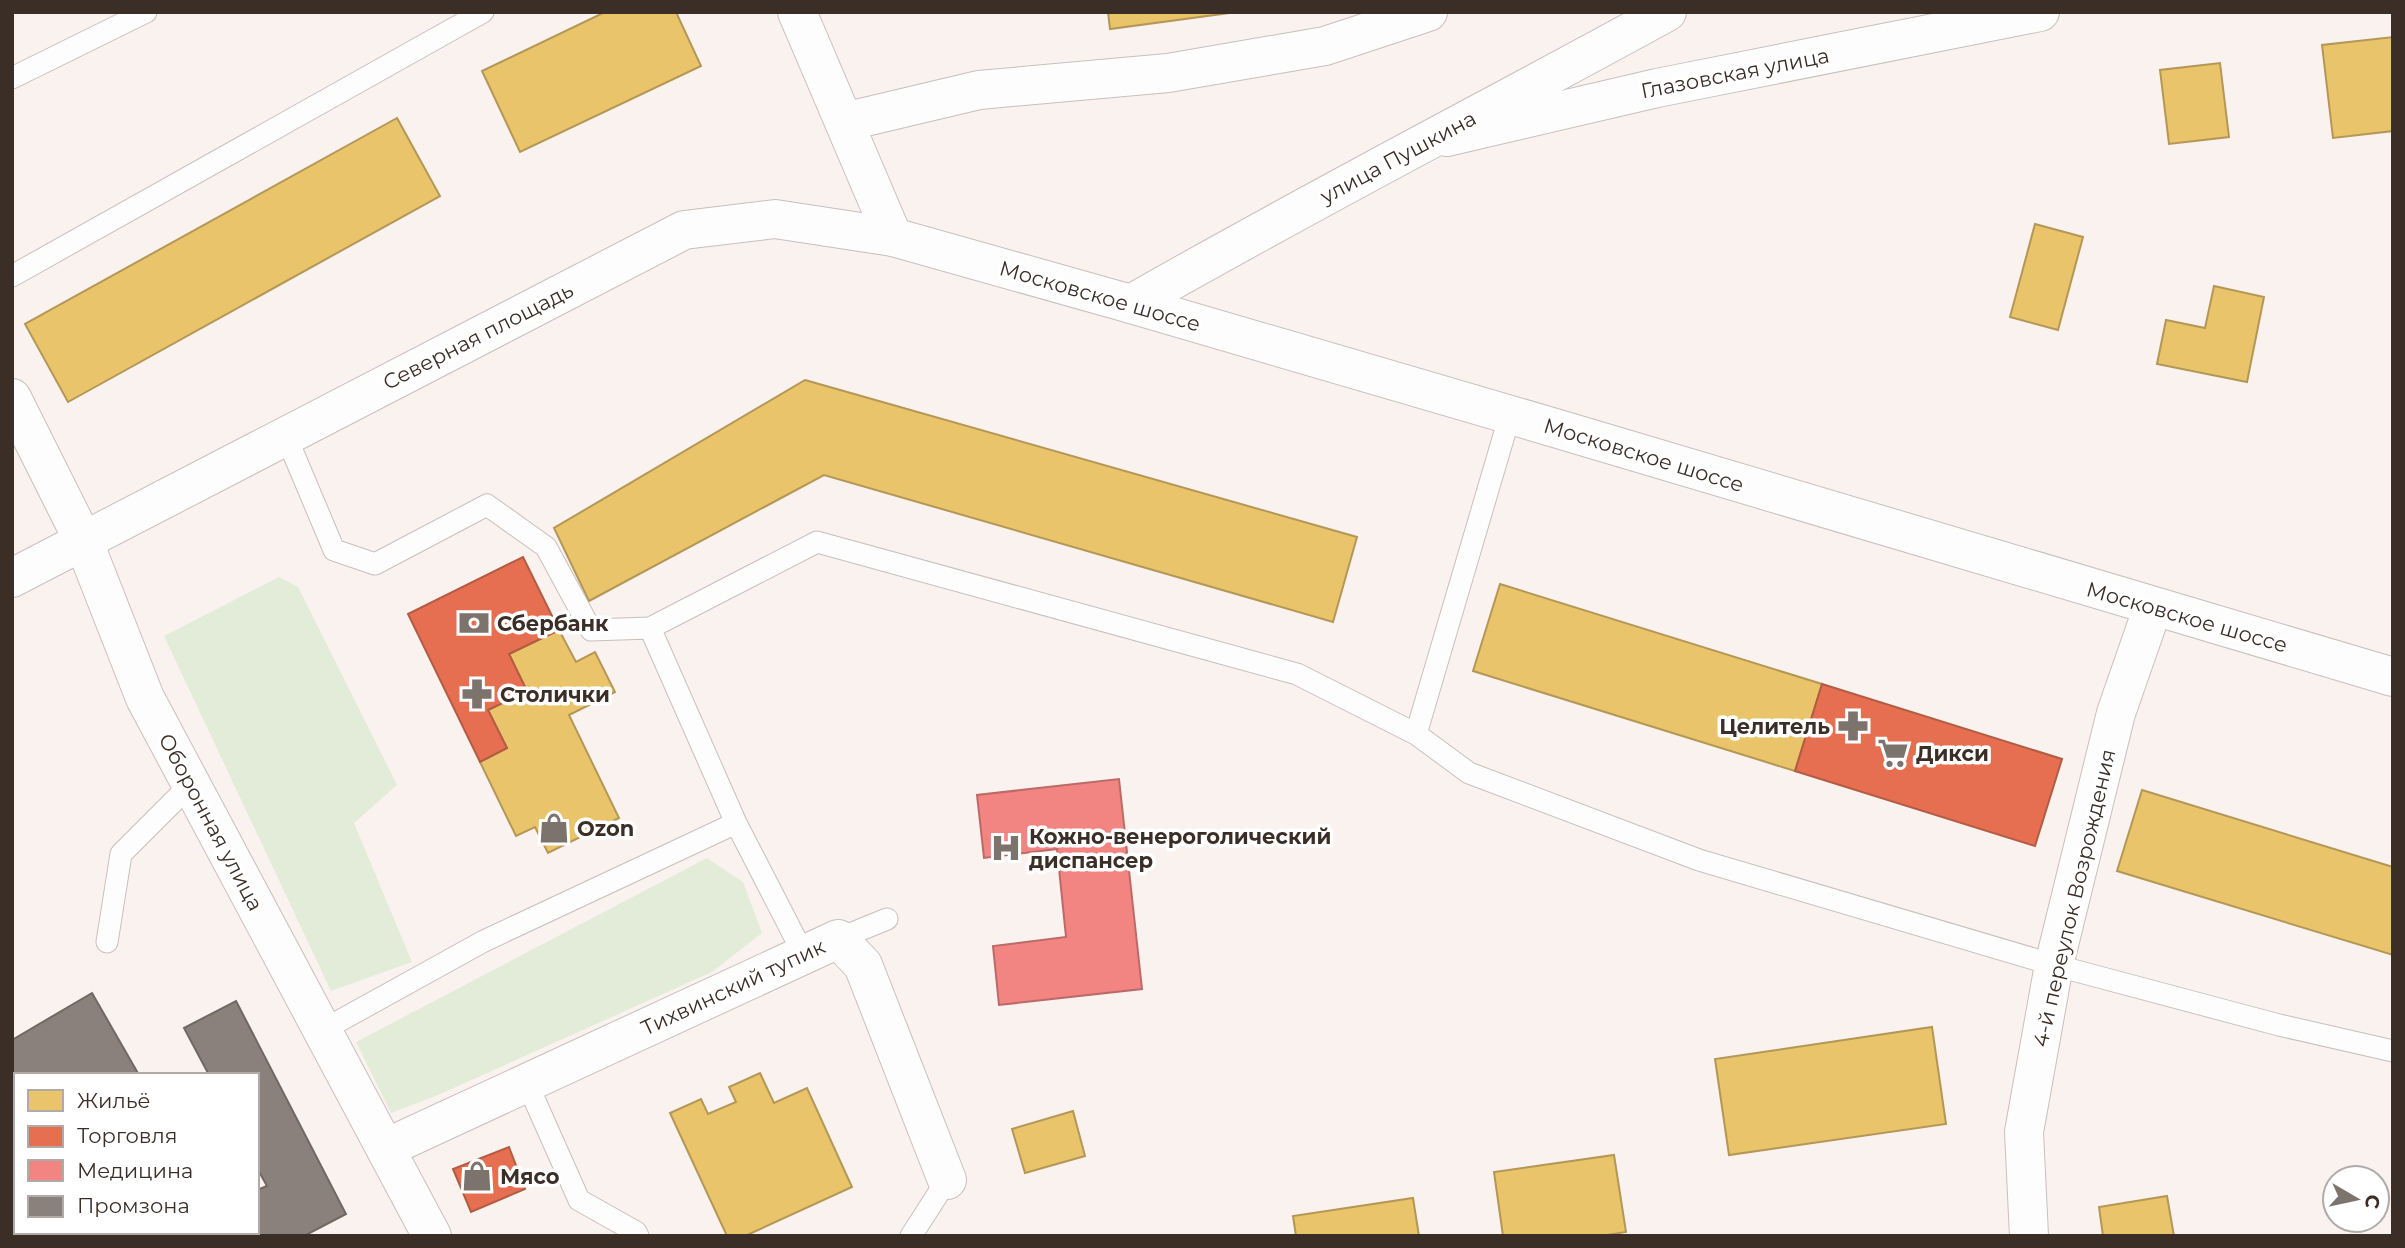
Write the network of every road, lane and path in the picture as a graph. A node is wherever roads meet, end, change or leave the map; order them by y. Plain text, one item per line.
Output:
1 (146, 12) edge
2 (483, 12) edge
3 (797, 12) edge
4 (1427, 12) edge
5 (1667, 12) edge
6 (2039, 12) edge
7 (12, 78) edge
8 (844, 122) junction
9 (1431, 141) junction
10 (893, 237) junction
11 (12, 276) edge
12 (1130, 304) junction
13 (12, 398) edge
14 (1510, 415) junction
15 (286, 436) junction
16 (83, 540) junction
17 (12, 578) edge
18 (2153, 607) junction
19 (650, 628) junction
20 (2391, 672) edge
21 (1416, 734) junction
22 (191, 784) junction
23 (736, 823) junction
24 (887, 919) dead end
25 (838, 939) junction
26 (107, 942) dead end
27 (804, 955) junction
28 (2054, 965) junction
29 (323, 1030) junction
30 (2393, 1051) edge
31 (527, 1083) junction
32 (386, 1147) junction
33 (947, 1180) joint
34 (432, 1236) edge
35 (638, 1236) edge
36 (911, 1236) edge
37 (2029, 1236) edge

1 - 7 lane
2 - 11 lane
3 - 8 street
4 - 8 street
5 - 9 street, улица Пушкина
6 - 9 street, Глазовская улица
8 - 10 street
9 - 12 street, улица Пушкина
10 - 12 street, Московское шоссе
10 - 15 street, Северная площадь
12 - 14 street, Московское шоссе
13 - 16 street, Оборонная улица
14 - 18 street, Московское шоссе
14 - 21 lane
15 - 16 street, Северная площадь
15 - 19 lane
16 - 17 street, Северная площадь
16 - 22 street, Оборонная улица
18 - 20 street, Московское шоссе
18 - 28 street, 4-й переулок Возрождения
19 - 21 lane
19 - 23 lane
21 - 28 lane
22 - 26 lane
22 - 29 street, Оборонная улица
23 - 27 lane
23 - 29 lane
24 - 25 lane
25 - 27 street, Тихвинский тупик
25 - 33 street, Тихвинский тупик
27 - 31 street, Тихвинский тупик
28 - 30 lane
28 - 37 street, 4-й переулок Возрождения
29 - 32 street, Оборонная улица
31 - 32 street, Тихвинский тупик
31 - 35 lane
32 - 34 street, Оборонная улица
33 - 36 lane

